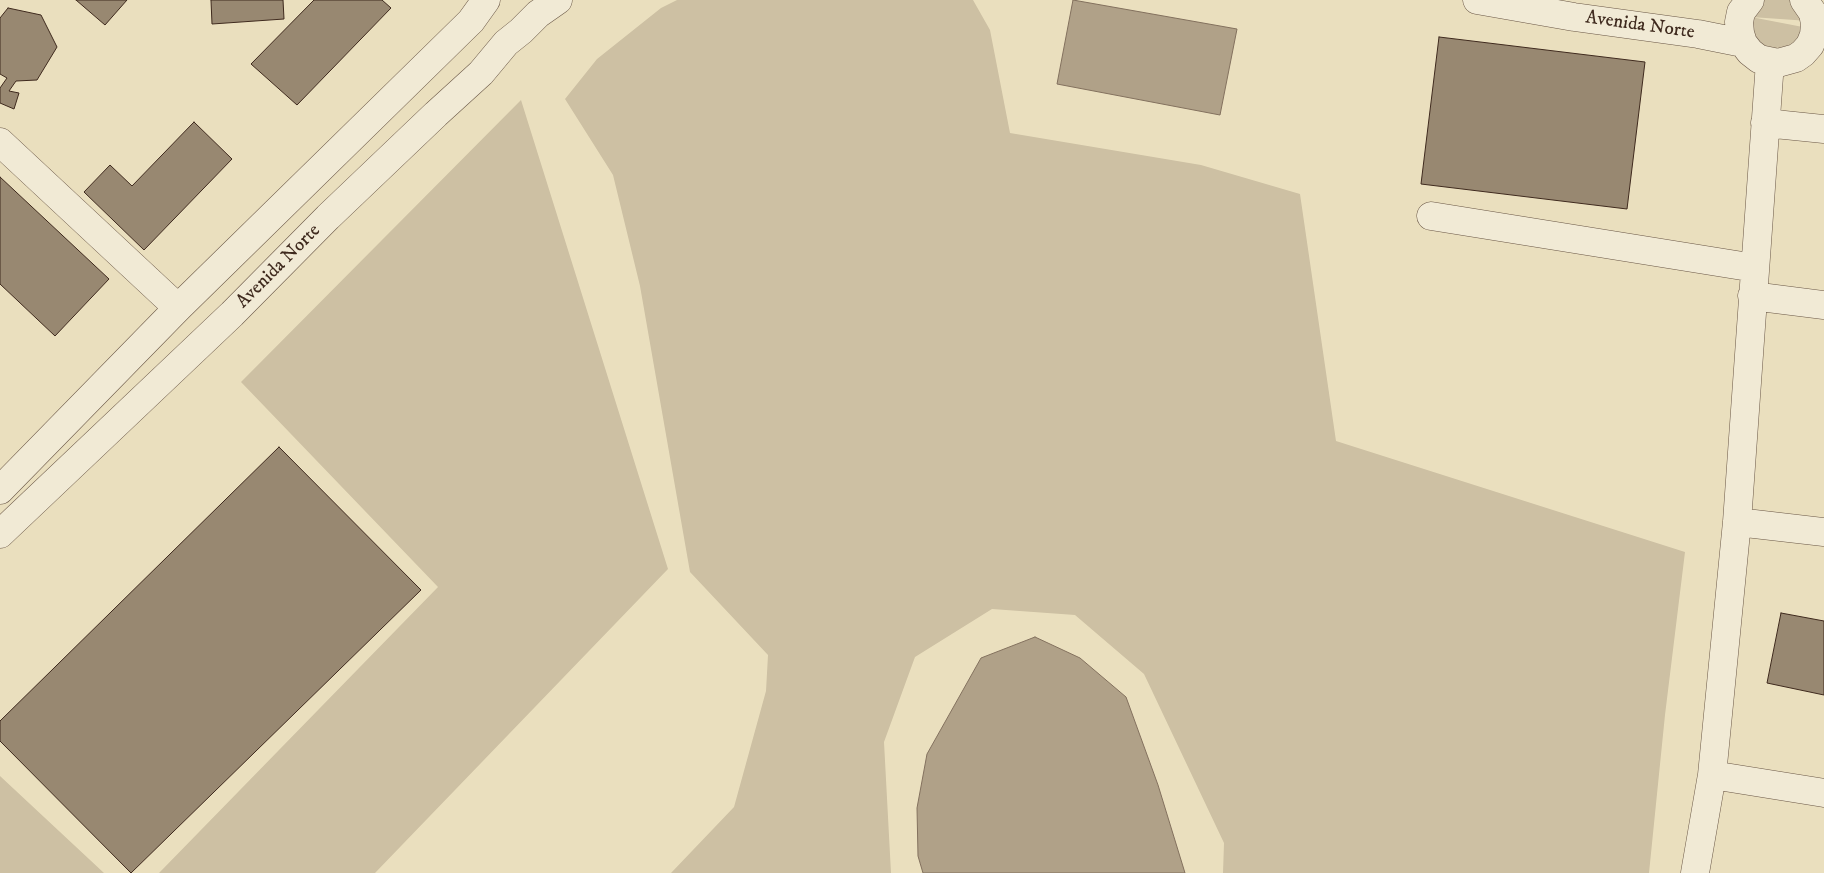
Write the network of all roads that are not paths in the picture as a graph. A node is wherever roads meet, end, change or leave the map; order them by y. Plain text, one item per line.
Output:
1 (1477, 0) edge
2 (1740, 1) edge
3 (543, 5) edge
4 (1810, 6) edge
5 (478, 11) edge
6 (506, 43) junction
7 (1743, 43) junction
8 (1813, 53) edge
9 (1770, 62) junction
10 (1765, 123) junction
11 (1824, 130) edge
12 (0, 142) edge
13 (1431, 216) dead end
14 (1755, 268) junction
15 (1752, 296) junction
16 (1824, 305) edge
17 (178, 308) junction
18 (2, 483) edge
19 (1737, 522) junction
20 (1824, 532) edge
21 (0, 534) edge
22 (1712, 775) junction
23 (1824, 793) edge
24 (1695, 873) edge

1 - 7 street, Avenida Norte
2 - 7 street
3 - 6 street, Avenida Norte
4 - 8 street
5 - 6 street
5 - 17 street
6 - 21 street, Avenida Norte
7 - 9 street
8 - 9 street
9 - 10 street
10 - 11 street
10 - 14 street
12 - 17 street
13 - 14 street
14 - 15 street
15 - 16 street
15 - 19 street
17 - 18 street
19 - 20 street
19 - 22 street
22 - 23 street
22 - 24 street

